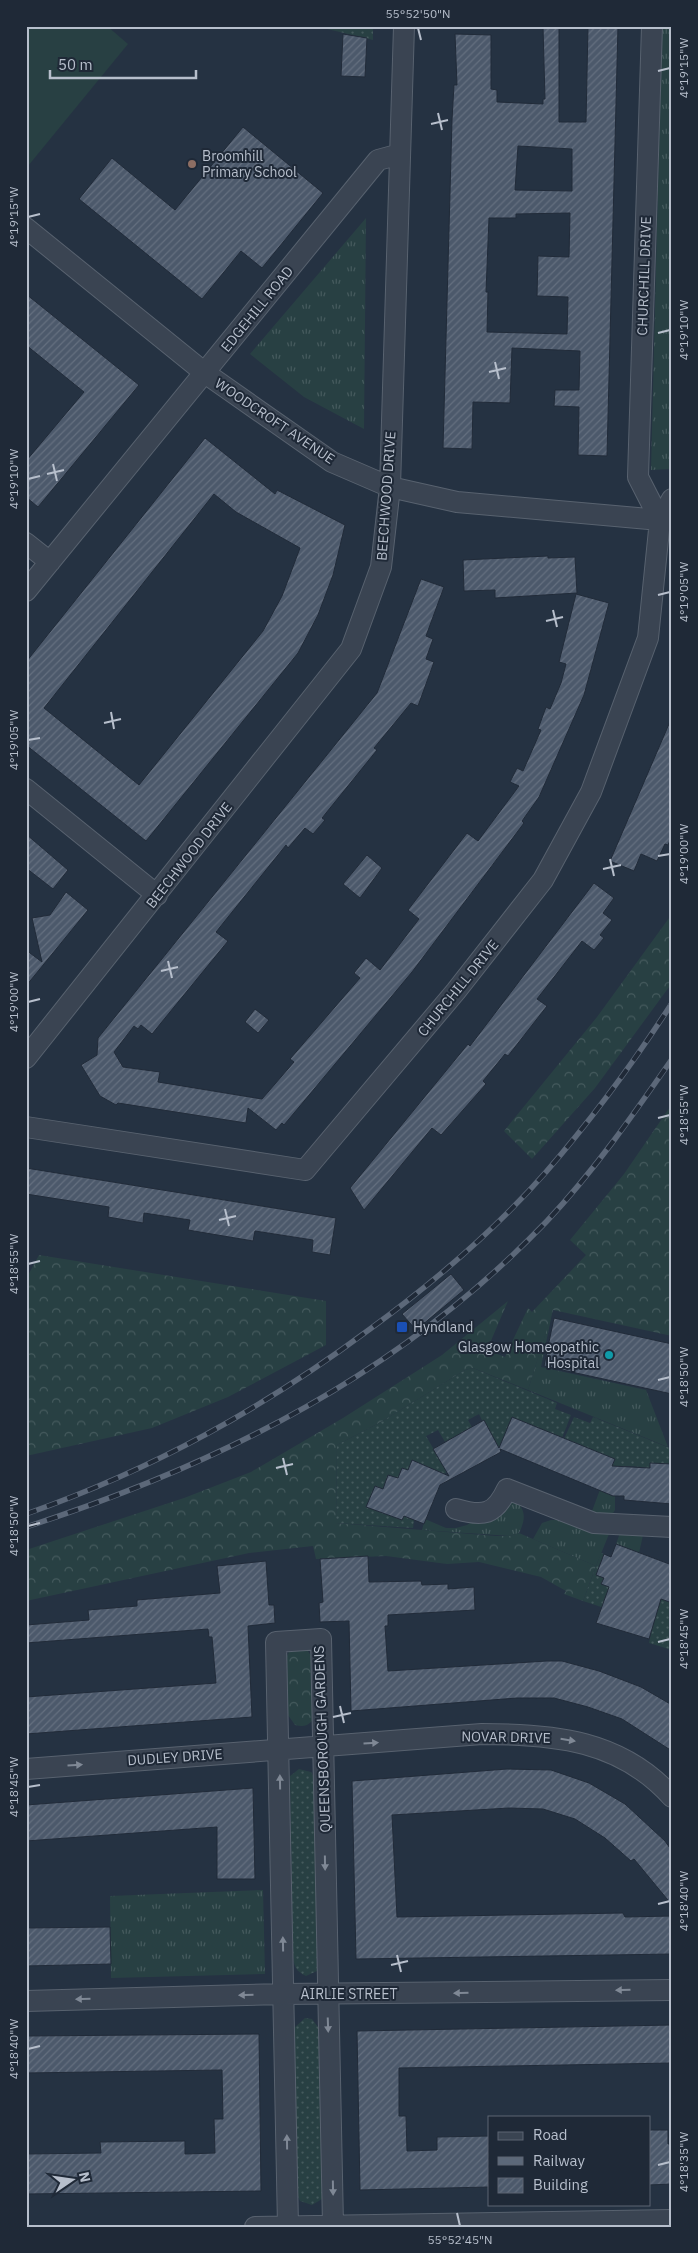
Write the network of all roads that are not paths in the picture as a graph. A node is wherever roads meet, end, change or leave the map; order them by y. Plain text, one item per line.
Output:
1 (404, 26) edge
2 (652, 26) edge
3 (400, 154) junction
4 (26, 228) edge
5 (205, 373) junction
6 (390, 487) junction
7 (672, 499) edge
8 (660, 520) junction
9 (26, 543) edge
10 (50, 562) junction
11 (26, 591) edge
12 (26, 790) edge
13 (157, 895) junction
14 (26, 1058) edge
15 (26, 1127) edge
16 (456, 1509) dead end
17 (672, 1527) edge
18 (323, 1746) junction
19 (280, 1749) junction
20 (26, 1769) edge
21 (672, 1797) edge
22 (672, 1990) edge
23 (283, 1994) junction
24 (327, 1995) junction
25 (26, 2001) edge
26 (672, 2220) edge
27 (334, 2225) junction
28 (392, 2225) edge
29 (288, 2226) edge
30 (254, 2227) edge

1 - 3 street, BEECHWOOD DRIVE
2 - 8 street, CHURCHILL DRIVE
3 - 5 street, EDGEHILL ROAD
3 - 6 street, BEECHWOOD DRIVE
4 - 5 street, WOODCROFT AVENUE
5 - 6 street, WOODCROFT AVENUE
5 - 10 street, EDGEHILL ROAD
6 - 8 street, WOODCROFT AVENUE
6 - 13 street, BEECHWOOD DRIVE
7 - 8 street, CHURCHILL DRIVE
8 - 15 street, CHURCHILL DRIVE
9 - 10 street
10 - 11 street, EDGEHILL ROAD
12 - 13 street
13 - 14 street, BEECHWOOD DRIVE
16 - 17 street
18 - 19 street, DUDLEY DRIVE
18 - 19 street, QUEENSBOROUGH GARDENS
18 -> 21 street, NOVAR DRIVE
18 -> 24 street, QUEENSBOROUGH GARDENS
20 -> 19 street, DUDLEY DRIVE
23 -> 19 street, QUEENSBOROUGH GARDENS
22 -> 24 street, AIRLIE STREET
23 - 24 street, AIRLIE STREET
23 -> 25 street, AIRLIE STREET
29 -> 23 street, QUEENSBOROUGH GARDENS
24 -> 27 street, QUEENSBOROUGH GARDENS
26 - 28 street
27 - 28 street
27 - 29 street
29 - 30 street

